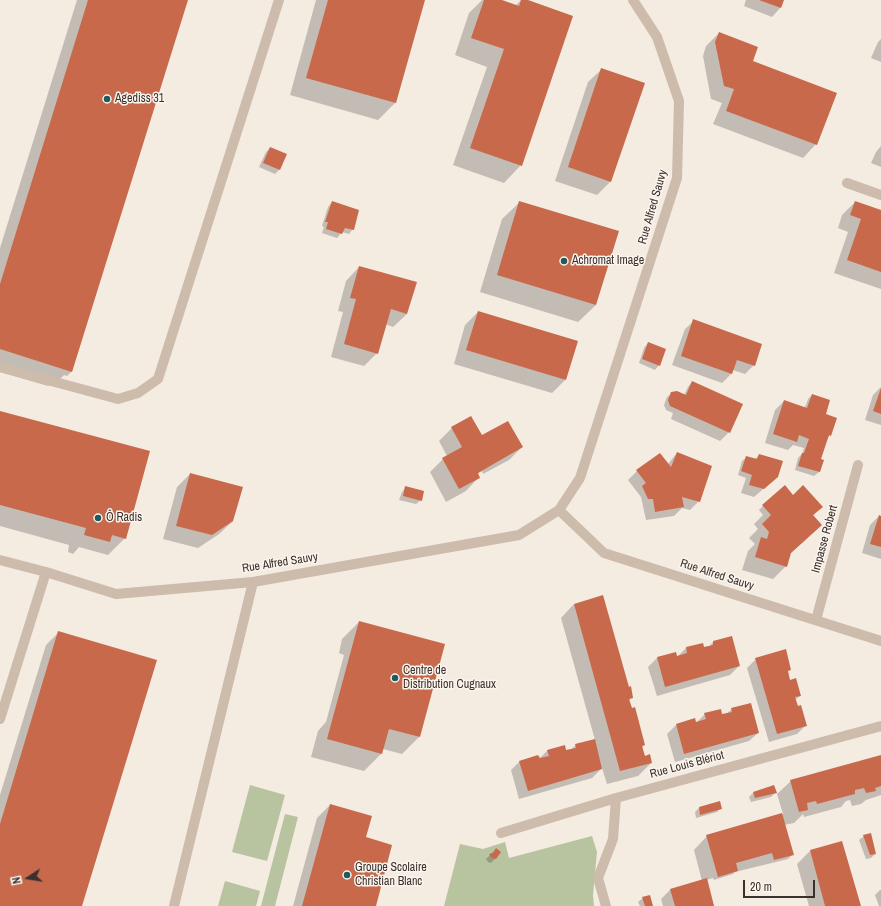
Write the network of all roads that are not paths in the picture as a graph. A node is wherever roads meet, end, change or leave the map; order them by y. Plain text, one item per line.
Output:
1 (279, 0) edge
2 (634, 0) edge
3 (847, 183) dead end
4 (881, 195) edge
5 (0, 366) edge
6 (858, 464) dead end
7 (559, 510) junction
8 (0, 560) edge
9 (46, 572) junction
10 (253, 582) junction
11 (816, 620) junction
12 (881, 641) edge
13 (0, 719) edge
14 (881, 726) edge
15 (616, 798) junction
16 (501, 833) dead end
17 (174, 906) edge
18 (606, 906) edge

1 - 5 street
2 - 7 street, Rue Alfred Sauvy
3 - 4 street
6 - 11 street, Impasse Robert
7 - 10 street, Rue Alfred Sauvy
7 - 11 street, Rue Alfred Sauvy
8 - 9 street, Rue Alfred Sauvy
9 - 10 street, Rue Alfred Sauvy
9 - 13 street
10 - 17 street
11 - 12 street, Rue Alfred Sauvy
14 - 15 street, Rue Louis Blériot
15 - 16 street, Rue Louis Blériot
15 - 18 street

